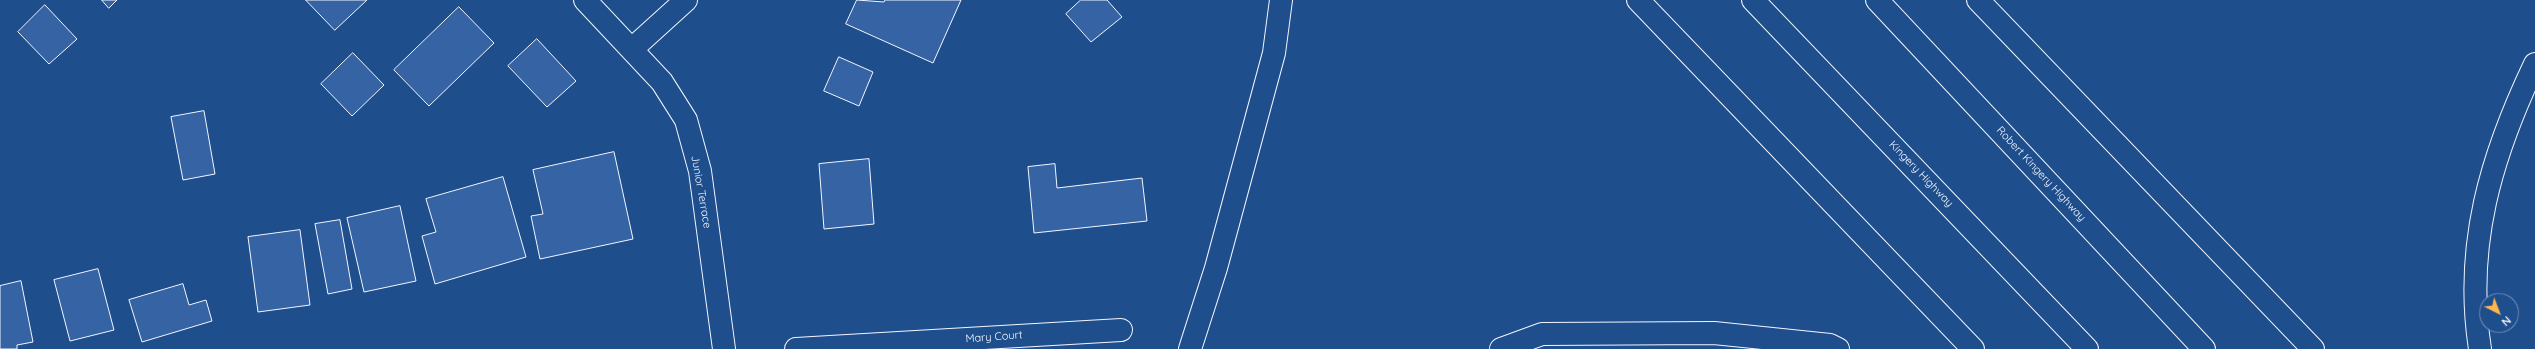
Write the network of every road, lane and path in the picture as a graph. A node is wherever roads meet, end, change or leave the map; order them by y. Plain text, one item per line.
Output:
1 (585, 0) edge
2 (686, 0) edge
3 (1281, 0) edge
4 (1638, 0) edge
5 (1754, 0) edge
6 (1877, 0) edge
7 (1978, 0) edge
8 (632, 49) junction
9 (2535, 64) edge
10 (1121, 330) dead end
11 (724, 349) edge
12 (796, 349) edge
13 (1190, 349) edge
14 (1501, 349) edge
15 (1838, 349) edge
16 (1973, 349) edge
17 (2087, 349) edge
18 (2204, 349) edge
19 (2313, 349) edge
20 (2480, 349) edge

1 - 8 main road, Junior Terrace
2 - 8 main road
3 - 13 main road
4 - 16 main road
5 - 17 main road, Kingery Highway
6 - 18 main road, Robert Kingery Highway
7 - 19 main road
8 - 11 main road, Junior Terrace
9 - 20 main road
10 - 12 main road, Mary Court
14 - 15 main road

